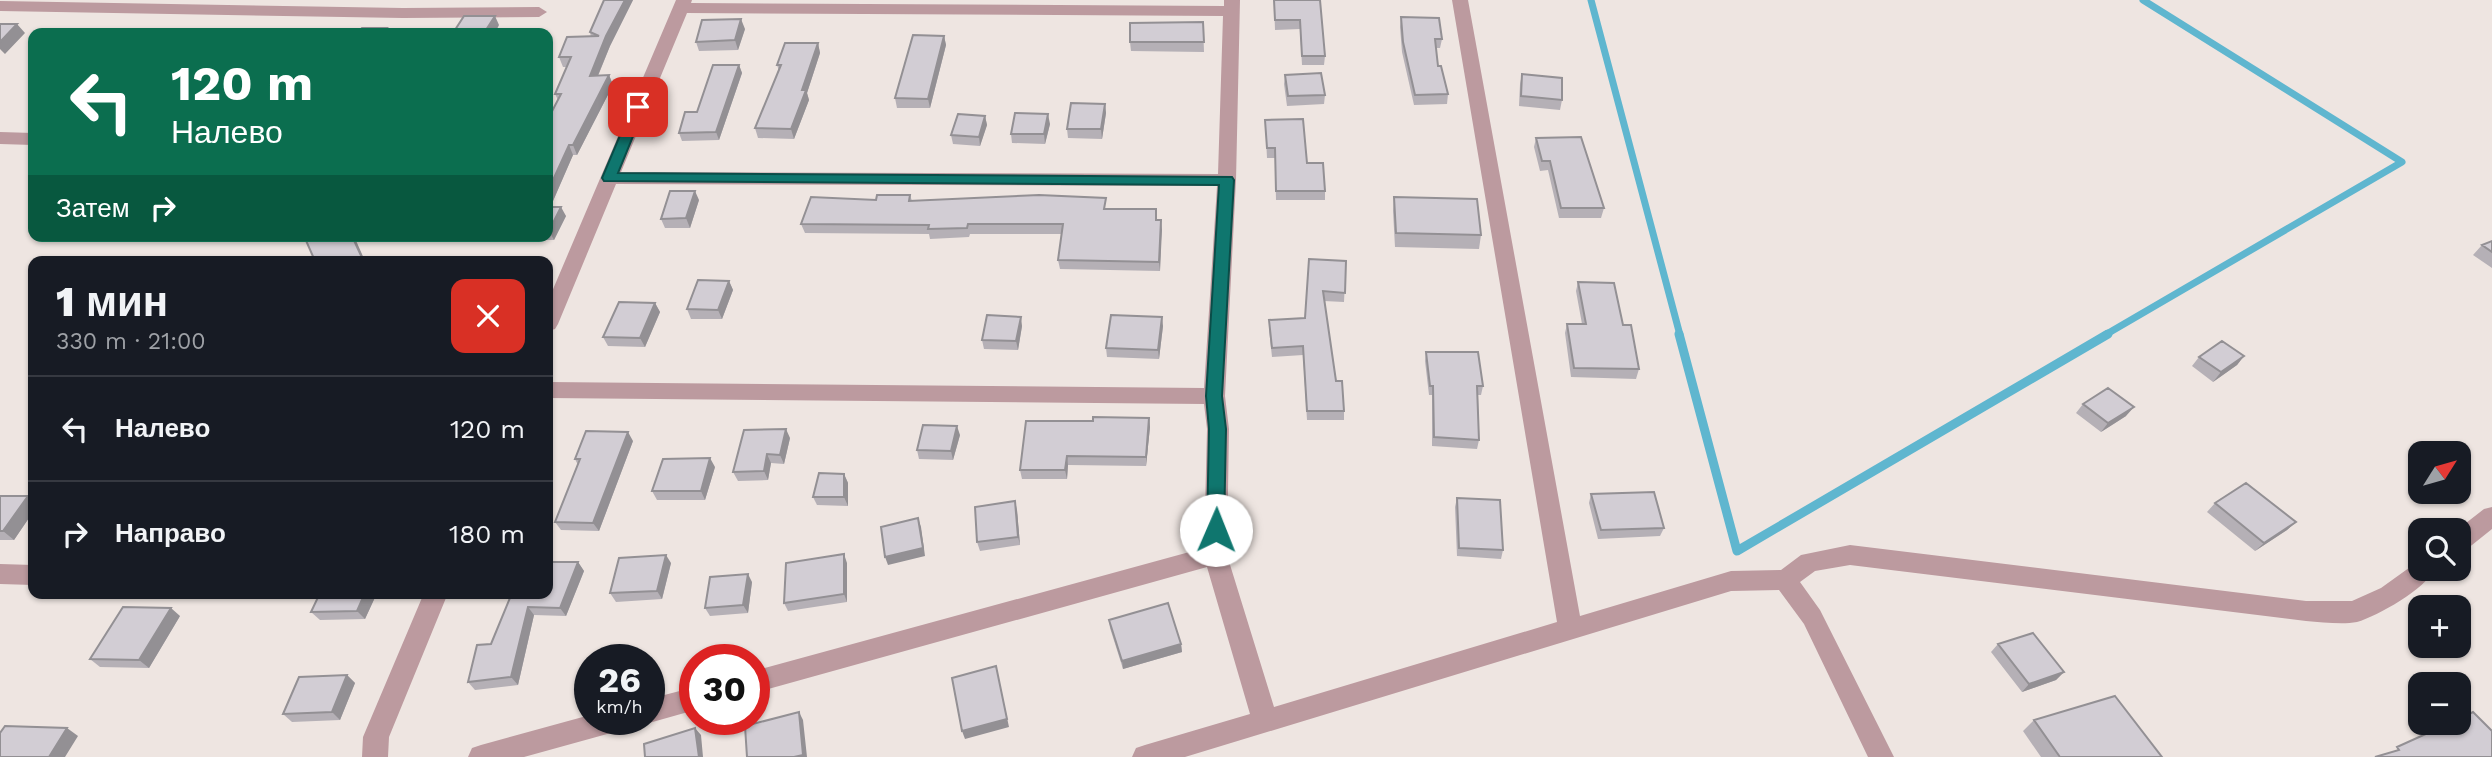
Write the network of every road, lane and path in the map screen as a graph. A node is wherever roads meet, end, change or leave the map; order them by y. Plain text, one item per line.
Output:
1 (1460, 0) edge
2 (682, 4) edge
3 (0, 6) edge
4 (1232, 6) edge
5 (539, 12) dead end
6 (0, 138) edge
7 (28, 139) edge
8 (609, 178) junction
9 (1227, 180) junction
10 (553, 312) edge
11 (553, 390) edge
12 (1214, 396) junction
13 (2492, 516) edge
14 (2471, 533) edge
15 (1215, 555) junction
16 (0, 574) edge
17 (28, 575) edge
18 (1785, 580) junction
19 (2408, 580) edge
20 (434, 599) edge
21 (1570, 627) junction
22 (770, 678) edge
23 (1265, 720) junction
24 (574, 731) edge
25 (374, 757) edge
26 (481, 757) edge
27 (1146, 757) edge
28 (1881, 757) edge

1 - 21 street
2 - 4 street
2 - 8 street
3 - 5 street
4 - 9 street
6 - 7 street
8 - 9 street
8 - 10 street
9 - 12 street
11 - 12 street
12 - 15 street
13 - 14 street
15 - 22 street
15 - 23 street
16 - 17 street
18 - 19 street
18 - 21 street
18 - 28 street
20 - 25 street
21 - 23 street
23 - 27 street
24 - 26 street

